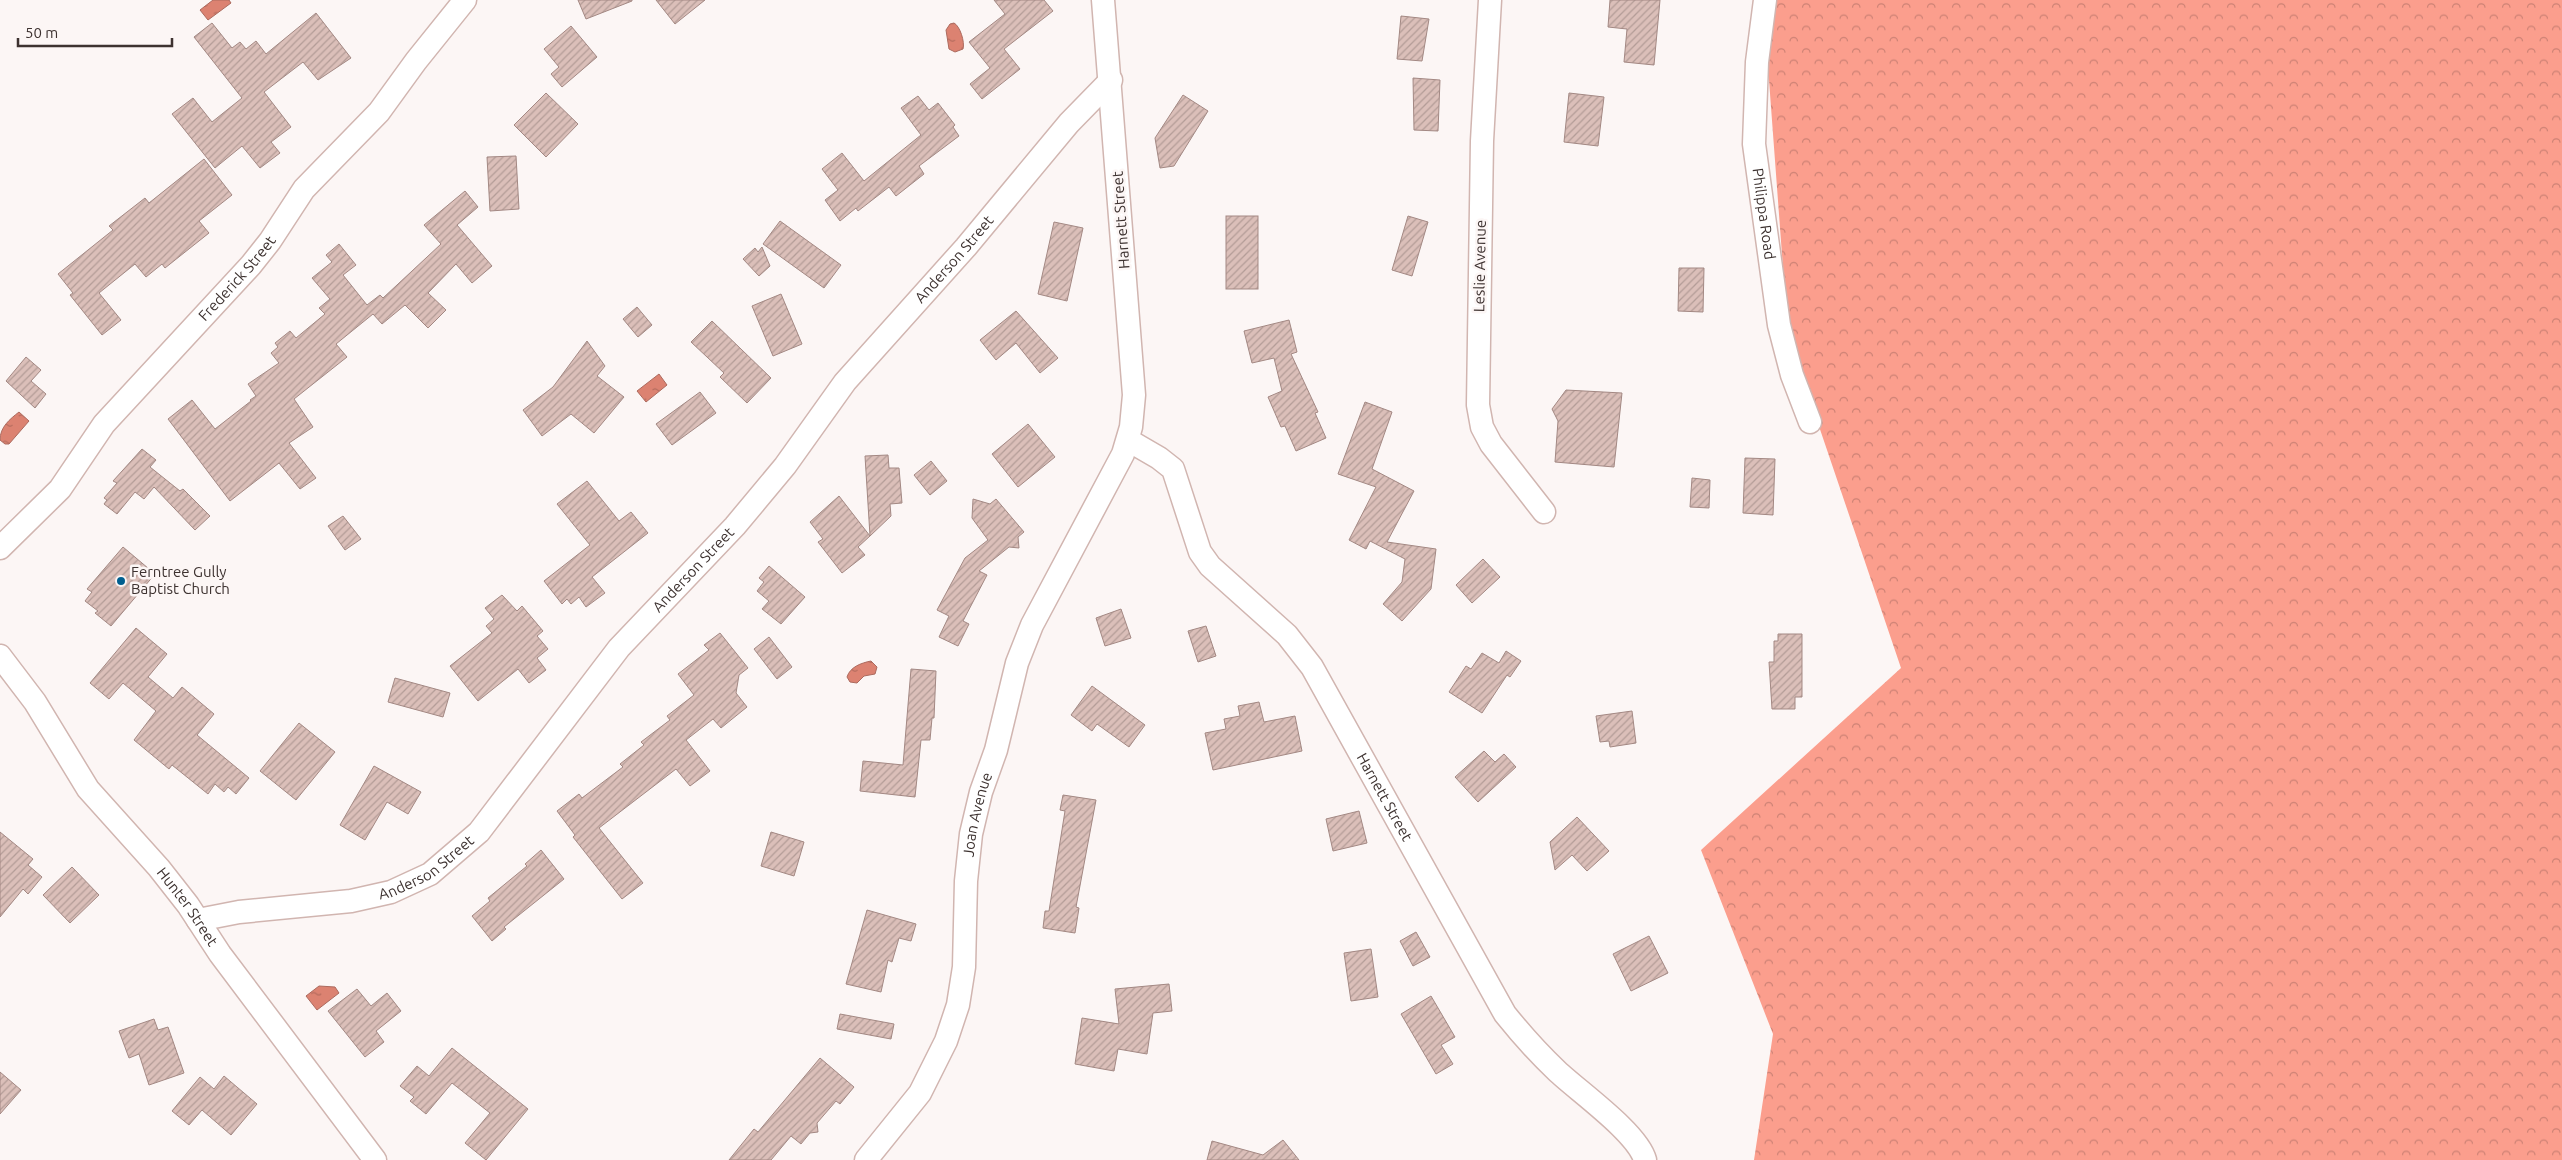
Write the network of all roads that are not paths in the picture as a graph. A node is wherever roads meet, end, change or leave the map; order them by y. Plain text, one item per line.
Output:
1 (465, 0) edge
2 (1103, 0) edge
3 (1490, 0) edge
4 (1765, 0) edge
5 (1111, 80) junction
6 (1810, 422) dead end
7 (1128, 440) junction
8 (1114, 471) joint
9 (1544, 512) dead end
10 (0, 548) edge
11 (0, 656) edge
12 (198, 920) junction
13 (374, 1160) edge
14 (866, 1160) edge
15 (1645, 1160) edge

1 - 10 street, Frederick Street
2 - 5 street, Harnett Street
3 - 9 street, Leslie Avenue
4 - 6 street, Philippa Road
5 - 7 street, Harnett Street
5 - 12 street, Anderson Street
7 - 8 street, Harnett Street
7 - 15 street, Harnett Street
8 - 14 street, Joan Avenue
11 - 12 street, Hunter Street
12 - 13 street, Hunter Street

